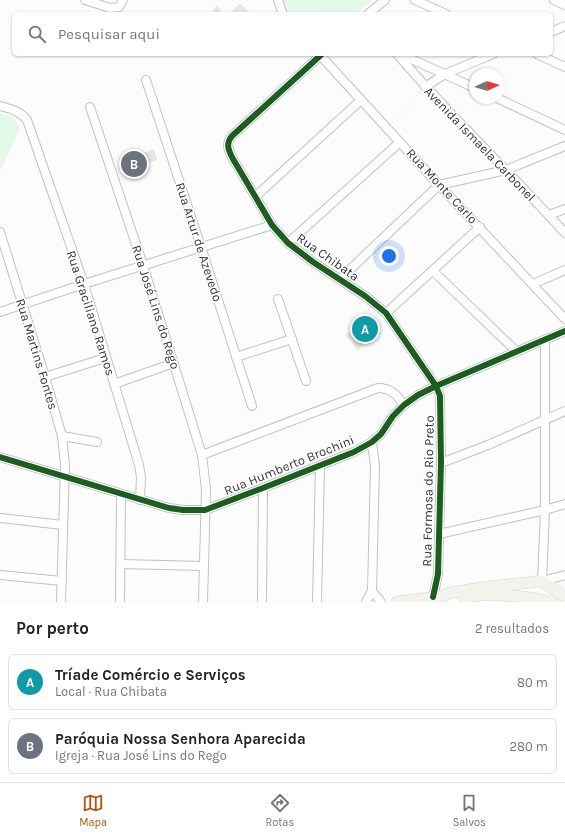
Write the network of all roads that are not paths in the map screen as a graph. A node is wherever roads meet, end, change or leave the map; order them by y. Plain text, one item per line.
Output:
1 (85, 0) edge
2 (123, 0) edge
3 (278, 0) edge
4 (385, 0) edge
5 (415, 0) edge
6 (554, 0) edge
7 (565, 5) edge
8 (282, 12) edge
9 (370, 12) edge
10 (442, 12) edge
11 (565, 26) edge
12 (553, 31) edge
13 (318, 56) edge
14 (322, 56) edge
15 (398, 56) edge
16 (404, 56) edge
17 (488, 56) edge
18 (540, 56) edge
19 (565, 67) edge
20 (445, 74) junction
21 (146, 80) dead end
22 (469, 85) edge
23 (425, 87) junction
24 (362, 100) junction
25 (505, 102) edge
26 (0, 106) edge
27 (90, 107) dead end
28 (565, 130) edge
29 (400, 142) junction
30 (565, 146) edge
31 (506, 170) junction
32 (439, 185) junction
33 (256, 196) junction
34 (565, 209) edge
35 (549, 216) junction
36 (272, 225) junction
37 (480, 227) junction
38 (0, 232) edge
39 (565, 233) edge
40 (288, 243) junction
41 (201, 247) junction
42 (143, 265) junction
43 (565, 270) edge
44 (433, 271) junction
45 (340, 279) junction
46 (84, 284) junction
47 (533, 284) junction
48 (278, 299) dead end
49 (22, 305) junction
50 (0, 312) edge
51 (386, 313) junction
52 (565, 319) edge
53 (565, 331) edge
54 (292, 338) junction
55 (545, 340) junction
56 (516, 351) junction
57 (236, 357) junction
58 (105, 358) junction
59 (174, 363) junction
60 (45, 376) junction
61 (306, 381) dead end
62 (114, 384) junction
63 (436, 386) junction
64 (404, 405) junction
65 (252, 406) dead end
66 (565, 411) edge
67 (546, 420) junction
68 (62, 436) junction
69 (97, 442) dead end
70 (372, 442) junction
71 (202, 455) junction
72 (0, 457) edge
73 (441, 463) junction
74 (320, 466) junction
75 (64, 477) junction
76 (263, 488) junction
77 (121, 494) junction
78 (140, 500) junction
79 (565, 504) edge
80 (205, 510) junction
81 (545, 510) junction
82 (0, 518) edge
83 (63, 525) junction
84 (439, 534) junction
85 (121, 564) junction
86 (203, 566) junction
87 (0, 575) edge
88 (565, 575) edge
89 (62, 581) junction
90 (542, 581) junction
91 (372, 591) junction
92 (490, 596) edge
93 (509, 596) edge
94 (565, 597) edge
95 (435, 598) edge
96 (415, 601) edge
97 (61, 602) edge
98 (120, 602) edge
99 (203, 602) edge
100 (262, 602) edge
101 (317, 602) edge
102 (366, 602) edge
103 (381, 602) edge
104 (398, 602) edge
105 (552, 602) edge

1 - 2 street
3 - 8 street
4 - 9 street
5 - 10 street
6 - 7 street
11 - 12 street
13 - 33 street, Rua Chibata
14 - 24 street, Rua Monte Carlo
15 - 23 street, Avenida Ismaela Carbonel
16 - 20 street
17 - 20 street
18 - 19 street
20 - 22 street
20 - 23 street
21 - 41 street, Rua Artur de Azevedo
23 - 31 street, Avenida Ismaela Carbonel
24 - 29 street, Rua Monte Carlo
24 - 33 street
25 - 28 street
26 - 46 street, Rua Graciliano Ramos
27 - 42 street, Rua José Lins do Rego
29 - 32 street, Rua Monte Carlo
29 - 40 street
30 - 31 street
31 - 32 street
31 - 35 street, Avenida Ismaela Carbonel
32 - 37 street, Rua Monte Carlo
32 - 45 street
33 - 36 street, Rua Chibata
34 - 35 street
35 - 39 street, Avenida Ismaela Carbonel
36 - 40 street, Rua Chibata
36 - 41 street
37 - 44 street
37 - 47 street, Rua Monte Carlo
38 - 49 street, Rua Martins Fontes
40 - 45 street, Rua Chibata
41 - 42 street
41 - 57 street, Rua Artur de Azevedo
42 - 46 street
42 - 59 street, Rua José Lins do Rego
43 - 47 street
44 - 51 street
44 - 56 street
45 - 51 street, Rua Chibata
46 - 49 street
46 - 58 street, Rua Graciliano Ramos
47 - 52 street, Rua Monte Carlo
48 - 54 street
49 - 50 street
49 - 60 street, Rua Martins Fontes
51 - 63 street, Rua Chibata
53 - 55 street, Rua Humberto Brochini
54 - 57 street
54 - 61 street
55 - 56 street, Rua Humberto Brochini
55 - 67 street
56 - 63 street, Rua Humberto Brochini
57 - 65 street, Rua Artur de Azevedo
58 - 60 street
58 - 62 street, Rua Graciliano Ramos
59 - 62 street
59 - 71 street, Rua José Lins do Rego
60 - 68 street, Rua Martins Fontes
62 - 78 street, Rua Graciliano Ramos
63 - 64 street, Rua Humberto Brochini
63 - 73 street, Rua Formosa do Rio Preto
64 - 70 street, Rua Humberto Brochini
64 - 71 street
66 - 67 street
67 - 73 street
67 - 81 street
68 - 69 street
68 - 75 street, Rua Martins Fontes
70 - 74 street, Rua Humberto Brochini
70 - 91 street
71 - 80 street, Rua José Lins do Rego
72 - 75 street, Rua Humberto Brochini
73 - 84 street, Rua Formosa do Rio Preto
74 - 76 street, Rua Humberto Brochini
74 - 101 street
75 - 77 street, Rua Humberto Brochini
75 - 83 street, Rua Martins Fontes
76 - 80 street, Rua Humberto Brochini
76 - 100 street
77 - 78 street, Rua Humberto Brochini
77 - 85 street
78 - 80 street, Rua Humberto Brochini
79 - 81 street
80 - 86 street, Rua José Lins do Rego
81 - 84 street
81 - 90 street
82 - 83 street
83 - 89 street, Rua Martins Fontes
84 - 95 street, Rua Formosa do Rio Preto
85 - 86 street
85 - 98 street
86 - 99 street, Rua José Lins do Rego
87 - 89 street
88 - 90 street
89 - 97 street, Rua Martins Fontes
90 - 92 main road
90 - 93 main road
90 - 94 main road
91 - 102 street
91 - 103 street
92 - 93 main road
92 - 95 main road
93 - 105 main road
95 - 96 main road
96 - 104 main road

